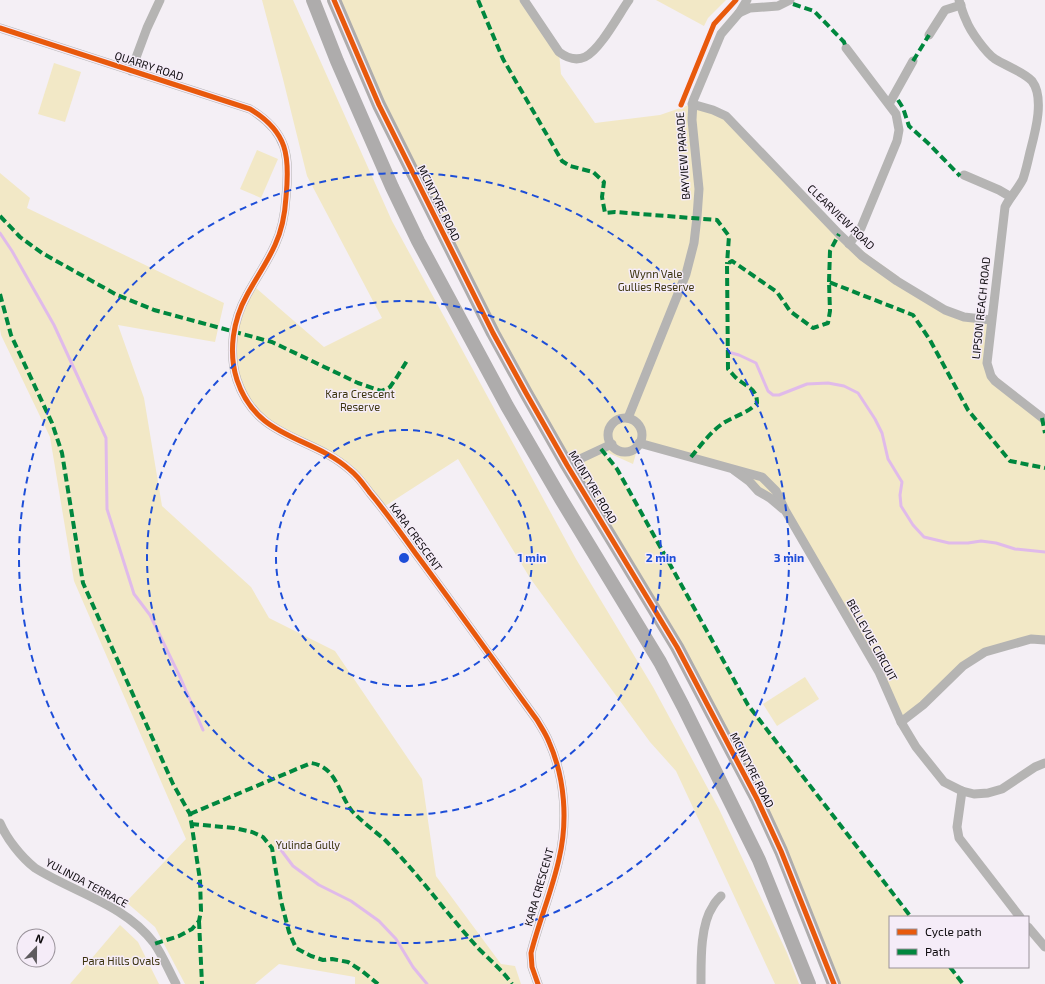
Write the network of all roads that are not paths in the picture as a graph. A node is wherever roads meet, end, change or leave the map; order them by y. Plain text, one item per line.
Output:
1 (160, 0) edge
2 (313, 0) edge
3 (334, 0) edge
4 (524, 0) edge
5 (628, 0) edge
6 (747, 0) edge
7 (790, 0) edge
8 (960, 3) edge
9 (739, 13) junction
10 (0, 28) edge
11 (929, 35) dead end
12 (846, 48) dead end
13 (913, 61) dead end
14 (131, 71) junction
15 (692, 104) junction
16 (889, 104) junction
17 (281, 140) joint
18 (964, 175) dead end
19 (1011, 197) junction
20 (849, 244) junction
21 (991, 320) junction
22 (628, 418) junction
23 (1045, 420) edge
24 (640, 443) junction
25 (612, 444) junction
26 (535, 455) junction
27 (567, 465) junction
28 (733, 469) junction
29 (561, 498) junction
30 (785, 510) junction
31 (1045, 640) edge
32 (901, 722) junction
33 (1045, 763) edge
34 (962, 791) junction
35 (0, 823) edge
36 (8, 836) junction
37 (0, 842) edge
38 (721, 896) dead end
39 (1019, 916) edge
40 (1029, 927) edge
41 (1045, 947) edge
42 (176, 984) edge
43 (538, 984) edge
44 (701, 984) edge
45 (809, 984) edge
46 (834, 984) edge

1 - 14 street
2 - 26 main road
3 - 27 main road, MCINTYRE ROAD
4 - 5 street
6 - 9 street, BAYVIEW PARADE
7 - 9 street
8 - 11 street, LIPSON REACH ROAD
8 - 19 street, LIPSON REACH ROAD
9 - 15 street, BAYVIEW PARADE
10 - 14 street, QUARRY ROAD
12 - 16 street
13 - 16 street
14 - 17 street, QUARRY ROAD
15 - 20 street, CLEARVIEW ROAD
15 - 22 street, BAYVIEW PARADE
16 - 20 street
17 - 43 street, KARA CRESCENT
18 - 19 street
19 - 21 street, LIPSON REACH ROAD
20 - 21 street, CLEARVIEW ROAD
21 - 23 street, LIPSON REACH ROAD
22 - 24 street
22 - 25 street
24 - 25 street
24 - 28 street, BELLEVUE CIRCUIT
25 - 27 street
26 - 27 main road
26 - 29 main road
27 - 29 main road
27 - 46 main road, MCINTYRE ROAD
28 - 30 street, BELLEVUE CIRCUIT
28 - 30 street, BELLEVUE CIRCUIT
29 - 45 main road
30 - 32 street, BELLEVUE CIRCUIT
31 - 32 street
32 - 34 street, BELLEVUE CIRCUIT
33 - 34 street, BELLEVUE CIRCUIT
34 - 39 street
35 - 36 street, YULINDA TERRACE
36 - 37 street
36 - 42 street, YULINDA TERRACE
38 - 44 street
40 - 41 street

